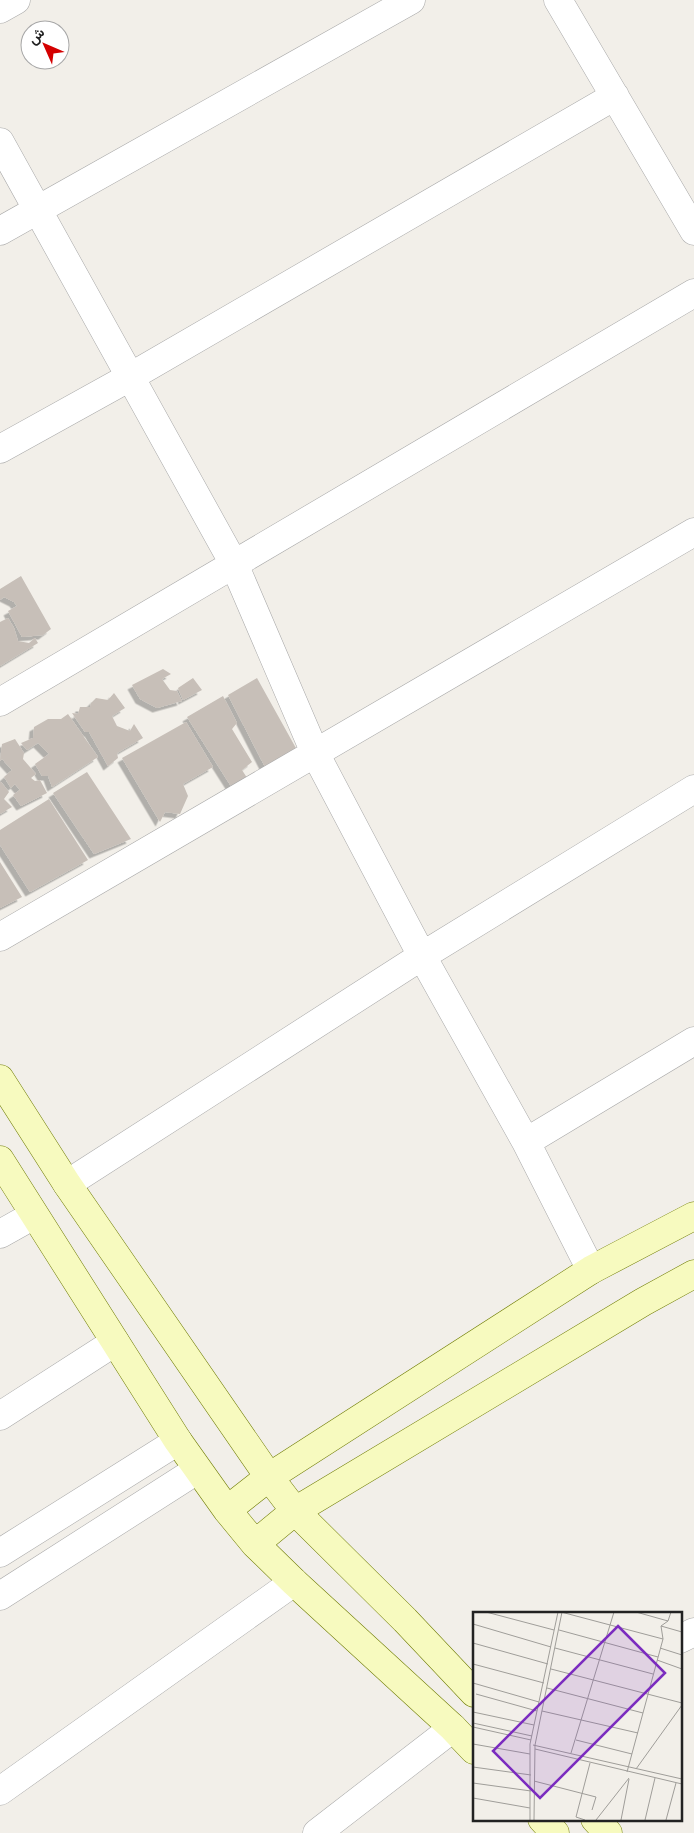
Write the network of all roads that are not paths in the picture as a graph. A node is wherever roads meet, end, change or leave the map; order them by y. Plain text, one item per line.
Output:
1 (16, 0) edge
2 (411, 0) edge
3 (558, 0) edge
4 (0, 9) edge
5 (615, 96) junction
6 (0, 142) edge
7 (37, 209) junction
8 (0, 231) edge
9 (694, 231) edge
10 (694, 293) edge
11 (130, 377) junction
12 (0, 449) edge
13 (694, 532) edge
14 (234, 564) junction
15 (0, 702) edge
16 (315, 753) junction
17 (694, 789) edge
18 (0, 936) edge
19 (422, 956) junction
20 (694, 1041) edge
21 (0, 1079) edge
22 (526, 1142) junction
23 (0, 1160) edge
24 (67, 1184) junction
25 (34, 1215) junction
26 (694, 1216) edge
27 (0, 1234) edge
28 (591, 1270) junction
29 (694, 1274) edge
30 (115, 1342) junction
31 (0, 1416) edge
32 (178, 1440) junction
33 (197, 1470) junction
34 (269, 1477) junction
35 (227, 1510) junction
36 (295, 1511) junction
37 (255, 1544) junction
38 (0, 1552) edge
39 (294, 1582) junction
40 (0, 1596) edge
41 (694, 1632) edge
42 (682, 1638) edge
43 (473, 1692) edge
44 (452, 1728) junction
45 (473, 1749) edge
46 (0, 1791) edge
47 (543, 1820) edge
48 (596, 1820) edge
49 (317, 1833) edge
50 (555, 1833) edge
51 (608, 1833) edge

1 - 4 street
2 - 7 street
3 - 5 street
5 - 9 street
5 - 11 street
6 - 7 street
7 - 8 street
7 - 11 street
10 - 14 street
11 - 12 street
11 - 14 street
13 - 16 street
14 - 15 street
14 - 16 street
16 - 18 street
16 - 19 street
17 - 19 street
19 - 22 street
19 - 24 street
20 - 22 street
21 - 24 street
22 - 28 street
23 - 25 street
24 - 34 street
25 - 27 street
25 - 30 street
26 - 28 street
28 - 34 street
29 - 36 street
30 - 31 street
30 - 32 street
32 - 33 street
32 - 38 street
33 - 35 street
33 - 40 street
34 - 35 street
34 - 36 street
35 - 37 street
36 - 37 street
36 - 43 street
37 - 39 street
39 - 44 street
39 - 46 street
41 - 42 street
44 - 45 street
44 - 49 street
47 - 50 street
48 - 51 street

